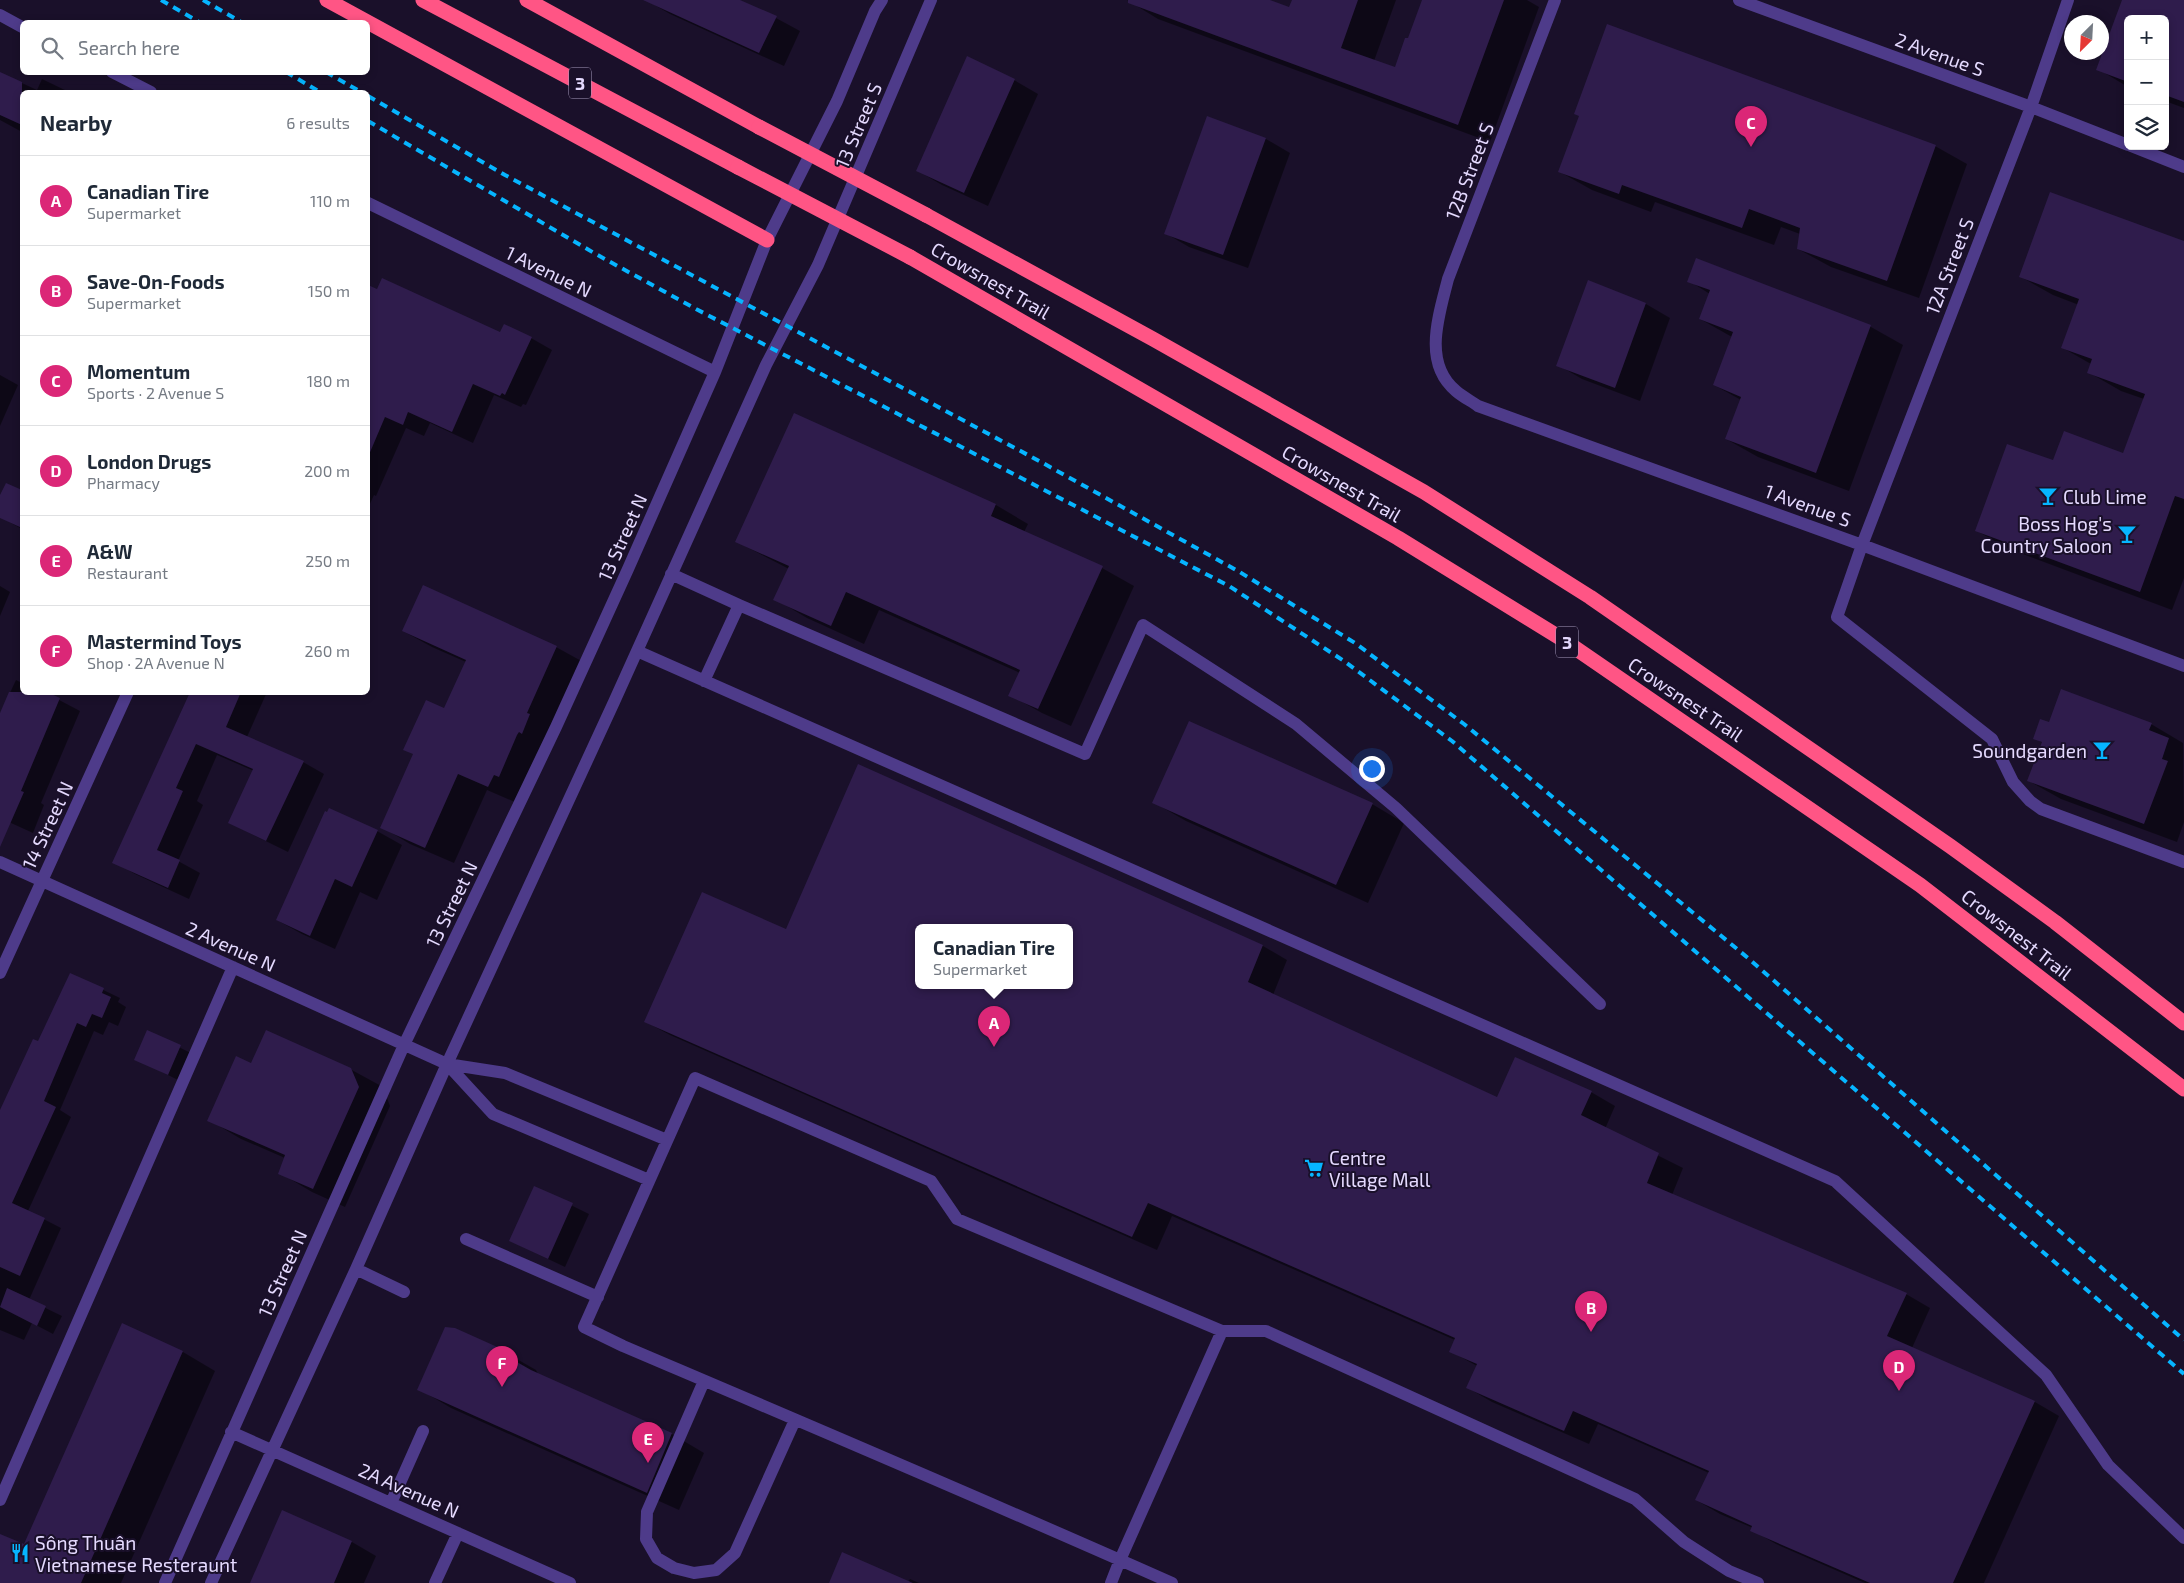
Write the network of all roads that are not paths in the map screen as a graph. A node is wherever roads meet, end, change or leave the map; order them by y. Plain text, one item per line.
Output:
1 (327, 0) edge
2 (423, 0) edge
3 (528, 0) edge
4 (882, 0) edge
5 (932, 0) edge
6 (1555, 0) edge
7 (1739, 0) edge
8 (2068, 0) edge
9 (0, 16) edge
10 (364, 20) edge
11 (370, 23) edge
12 (20, 26) edge
13 (118, 75) edge
14 (147, 90) edge
15 (2030, 107) junction
16 (2124, 144) edge
17 (2139, 150) edge
18 (2184, 167) edge
19 (370, 204) edge
20 (767, 240) junction
21 (1436, 360) joint
22 (716, 372) junction
23 (1862, 545) junction
24 (672, 574) junction
25 (739, 605) junction
26 (637, 652) junction
27 (2184, 666) edge
28 (704, 681) junction
29 (127, 695) edge
30 (0, 862) edge
31 (2184, 862) edge
32 (42, 880) junction
33 (2055, 922) junction
34 (233, 967) junction
35 (0, 973) edge
36 (1600, 1004) dead end
37 (2184, 1009) edge
38 (2184, 1023) edge
39 (2114, 1034) junction
40 (404, 1045) junction
41 (447, 1064) junction
42 (2184, 1089) edge
43 (2184, 1101) edge
44 (667, 1140) junction
45 (649, 1180) junction
46 (466, 1239) dead end
47 (356, 1269) junction
48 (404, 1292) dead end
49 (598, 1297) junction
50 (1222, 1331) junction
51 (704, 1380) junction
52 (795, 1420) junction
53 (423, 1431) dead end
54 (231, 1432) junction
55 (271, 1450) junction
56 (0, 1500) edge
57 (391, 1503) junction
58 (458, 1533) junction
59 (2184, 1538) edge
60 (1120, 1560) junction
61 (165, 1583) edge
62 (211, 1583) edge
63 (435, 1583) edge
64 (570, 1583) edge
65 (1111, 1583) edge
66 (1172, 1583) edge
67 (1758, 1583) edge

1 - 10 highway
2 - 39 highway, Crowsnest Trail / 3, bridge
3 - 33 highway, Crowsnest Trail, bridge
4 - 20 street, 13 Street S
5 - 24 street, 13 Street S
6 - 21 street, 12B Street S
7 - 15 street, 2 Avenue S
8 - 15 street, 12A Street S
9 - 12 street
11 - 20 highway
13 - 14 street
15 - 16 street, 2 Avenue S
15 - 23 street, 12A Street S
17 - 18 street, 2 Avenue S
19 - 22 street, 1 Avenue N
20 - 22 street, 13 Street N
21 - 23 street, 1 Avenue S
22 - 40 street, 13 Street N
23 - 27 street, 1 Avenue S
23 - 31 street, 12A Street S
24 - 25 street
24 - 26 street
25 - 28 street
25 - 36 street
26 - 28 street
26 - 41 street
28 - 59 street
29 - 32 street, 14 Street N
30 - 32 street, 2 Avenue N
32 - 34 street, 2 Avenue N
32 - 35 street, 14 Street N
33 - 37 highway
33 - 38 highway, Crowsnest Trail
34 - 40 street, 2 Avenue N
34 - 56 street
39 - 42 highway, Crowsnest Trail / 3
39 - 43 highway
40 - 41 street, 2 Avenue N
40 - 54 street, 13 Street N
41 - 44 street
41 - 45 street
41 - 47 street
44 - 45 street
44 - 50 street
45 - 49 street
46 - 49 street
47 - 48 street
47 - 55 street
49 - 51 street
50 - 60 street
50 - 67 street
51 - 52 street
51 - 52 street
52 - 60 street
53 - 57 street
54 - 55 street, 2A Avenue N
54 - 61 street, 13 Street N
55 - 57 street, 2A Avenue N
55 - 62 street
57 - 58 street, 2A Avenue N
58 - 63 street
58 - 64 street, 2A Avenue N
60 - 65 street
60 - 66 street

